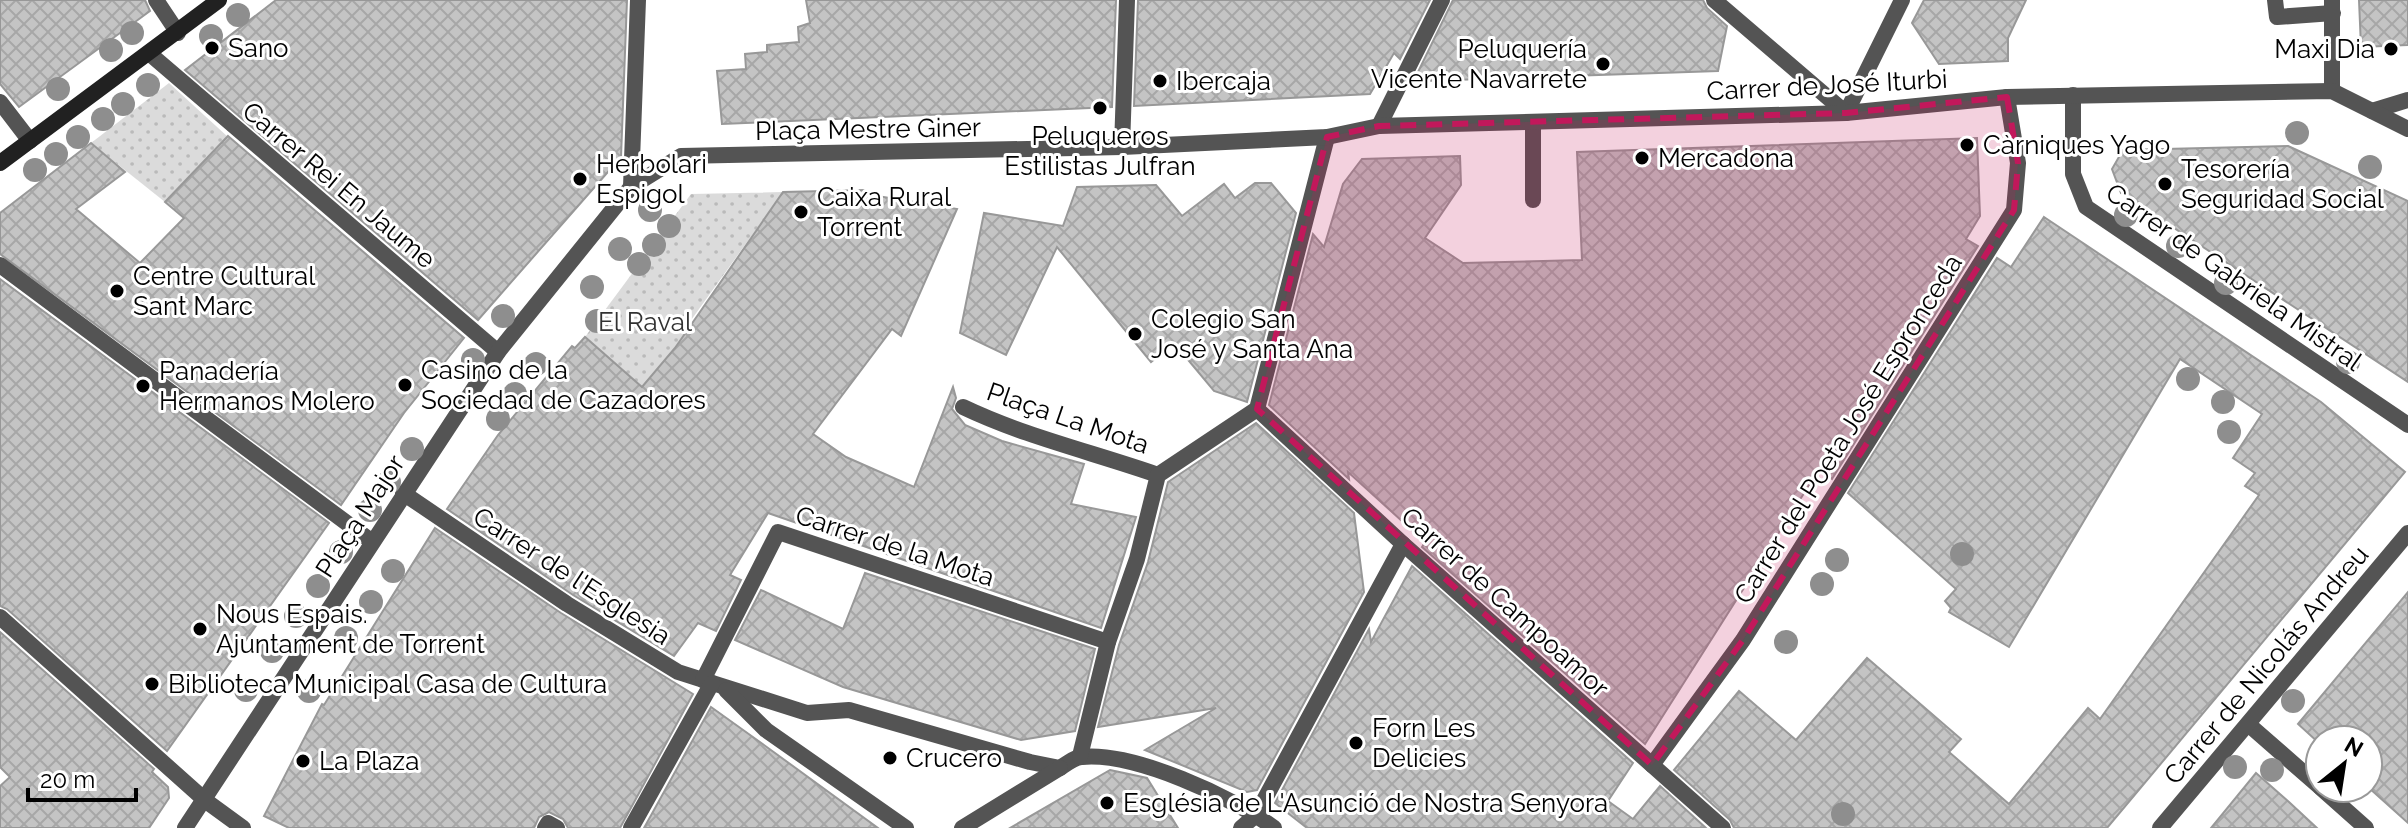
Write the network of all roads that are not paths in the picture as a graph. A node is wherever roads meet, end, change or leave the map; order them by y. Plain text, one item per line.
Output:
1 (156, 0) edge
2 (219, 0) edge
3 (638, 0) edge
4 (1127, 0) edge
5 (1442, 0) edge
6 (1714, 0) edge
7 (1902, 0) edge
8 (2275, 0) edge
9 (2332, 7) edge
10 (178, 33) junction
11 (150, 54) junction
12 (2332, 91) junction
13 (2073, 95) junction
14 (2007, 97) junction
15 (2408, 100) edge
16 (0, 102) edge
17 (2372, 111) junction
18 (1846, 113) junction
19 (1533, 122) junction
20 (1379, 126) junction
21 (2408, 129) edge
22 (1327, 137) junction
23 (30, 141) junction
24 (1122, 147) junction
25 (0, 163) edge
26 (631, 187) junction
27 (1533, 200) dead end
28 (0, 265) edge
29 (498, 352) junction
30 (963, 407) dead end
31 (1257, 409) junction
32 (2408, 425) edge
33 (1158, 475) junction
34 (403, 493) junction
35 (2408, 533) edge
36 (371, 541) junction
37 (1403, 544) junction
38 (0, 617) edge
39 (1108, 642) junction
40 (712, 683) junction
41 (2248, 724) junction
42 (1080, 756) junction
43 (1652, 765) junction
44 (1060, 768) junction
45 (2304, 774) edge
46 (206, 801) junction
47 (2338, 804) edge
48 (1256, 815) junction
49 (185, 828) edge
50 (243, 828) edge
51 (545, 828) edge
52 (557, 828) edge
53 (631, 828) edge
54 (906, 828) edge
55 (962, 828) edge
56 (1241, 828) edge
57 (1274, 828) edge
58 (1723, 828) edge
59 (2160, 828) edge
60 (2366, 828) edge

1 - 10 street
2 - 10 street
3 - 26 street
4 - 24 street
5 - 20 street
6 - 18 street
7 - 18 street
8 - 9 street
9 - 12 street
10 - 11 street
11 - 23 street
11 - 29 street, Carrer Rei En Jaume
12 - 13 street, Carrer de José Iturbi
12 - 17 street
13 - 14 street, Carrer de José Iturbi
13 - 32 street, Carrer de Gabriela Mistral
14 - 18 street, Carrer de José Iturbi
14 - 43 street, Carrer del Poeta José Espronceda
15 - 17 street
16 - 23 street
17 - 21 street
18 - 19 street, Carrer de José Iturbi
19 - 20 street, Carrer de José Iturbi
19 - 27 street
20 - 22 street, Carrer de José Iturbi
22 - 24 street, Plaça Mestre Giner
22 - 31 street
23 - 25 street
24 - 26 street, Plaça Mestre Giner
26 - 29 street, Plaça Mestre Giner
28 - 36 street
29 - 34 street, Plaça Major
30 - 33 street, Plaça La Mota
31 - 33 street
31 - 37 street, Carrer de Campoamor
33 - 39 street
34 - 36 street, Plaça Major
34 - 40 street, Carrer de l'Esglesia
35 - 41 street, Carrer de Nicolás Andreu
36 - 46 street, Plaça Major
37 - 43 street, Carrer de Campoamor
37 - 48 street
38 - 46 street
39 - 40 street, Carrer de la Mota
39 - 42 street
40 - 44 street, Carrer de l'Esglesia
40 - 53 street
40 - 54 street, Carrer de l'Esglesia
41 - 45 street
41 - 59 street, Carrer de Nicolás Andreu
42 - 44 street
42 - 48 street
43 - 58 street, Carrer de Campoamor
44 - 55 street
46 - 49 street, Plaça Major
46 - 50 street
47 - 60 street
48 - 56 street
48 - 57 street
51 - 52 street

